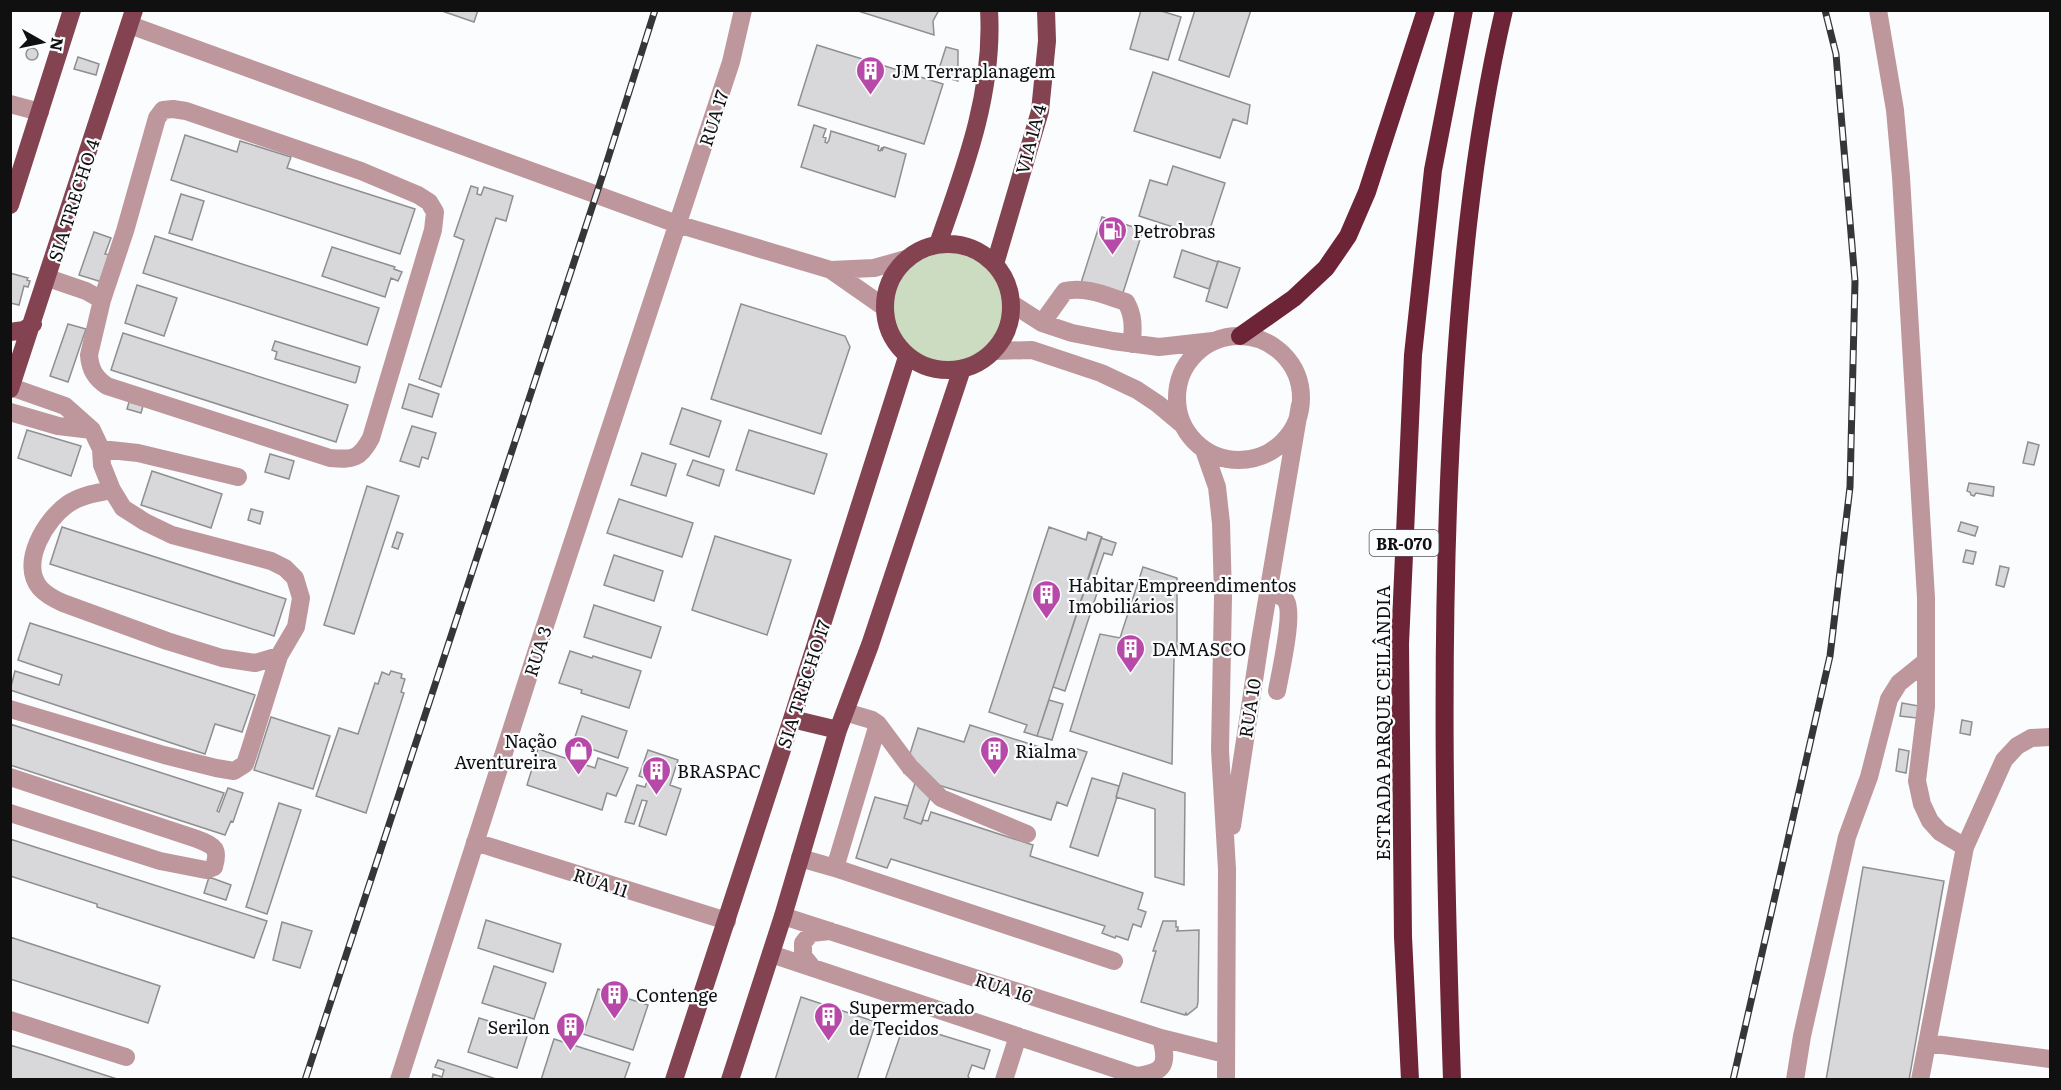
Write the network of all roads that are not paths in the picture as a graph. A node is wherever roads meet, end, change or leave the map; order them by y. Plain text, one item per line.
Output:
1 (743, 10) edge
2 (989, 10) edge
3 (1046, 10) edge
4 (1426, 10) edge
5 (1464, 10) edge
6 (1504, 10) edge
7 (1878, 10) edge
8 (67, 12) edge
9 (132, 18) edge
10 (10, 104) edge
11 (40, 112) junction
12 (10, 205) edge
13 (677, 224) junction
14 (938, 244) junction
15 (906, 259) junction
16 (995, 264) junction
17 (831, 270) junction
18 (48, 278) junction
19 (102, 300) junction
20 (1011, 303) junction
21 (884, 307) junction
22 (1042, 323) junction
23 (33, 324) junction
24 (10, 332) edge
25 (1239, 336) junction
26 (1218, 340) junction
27 (1132, 344) junction
28 (994, 351) junction
29 (907, 357) junction
30 (962, 369) junction
31 (11, 383) edge
32 (1300, 405) junction
33 (10, 412) edge
34 (1183, 425) junction
35 (92, 430) junction
36 (101, 449) junction
37 (1204, 450) junction
38 (238, 477) dead end
39 (112, 490) junction
40 (1269, 592) junction
41 (279, 656) junction
42 (1925, 662) junction
43 (1277, 692) dead end
44 (10, 709) edge
45 (845, 712) junction
46 (792, 719) junction
47 (878, 724) junction
48 (838, 730) junction
49 (2050, 736) edge
50 (10, 777) edge
51 (10, 813) edge
52 (1027, 834) dead end
53 (475, 842) junction
54 (1965, 847) junction
55 (800, 858) junction
56 (835, 868) junction
57 (1227, 869) junction
58 (783, 916) junction
59 (727, 921) junction
60 (832, 931) junction
61 (771, 954) junction
62 (1113, 961) dead end
63 (812, 967) junction
64 (10, 1020) edge
65 (1018, 1036) junction
66 (1161, 1038) junction
67 (1928, 1043) junction
68 (1226, 1054) junction
69 (126, 1057) dead end
70 (2050, 1059) edge
71 (1144, 1078) edge
72 (399, 1080) edge
73 (674, 1080) edge
74 (730, 1080) edge
75 (1004, 1080) edge
76 (1226, 1080) edge
77 (1410, 1080) edge
78 (1452, 1080) edge
79 (1795, 1080) edge
80 (1920, 1080) edge

1 - 13 street, RUA 17
2 - 14 main road
3 - 16 main road, VIA 1A 4
4 - 25 highway
5 - 77 highway, ESTRADA PARQUE CEILÂNDIA / BR-070
6 - 78 highway, BR-070
7 - 42 street
8 - 11 main road
9 - 13 street
9 - 18 main road, SIA TRECHO 4
10 - 11 street
11 - 12 main road
13 - 17 street
13 - 53 street, RUA 3
14 - 15 main road
14 - 16 main road
15 - 17 street
15 - 21 main road
16 - 20 main road
17 - 21 street
18 - 19 street
18 - 23 main road, SIA TRECHO 4
19 - 19 street
20 - 22 street
20 - 28 main road
21 - 29 main road
22 - 27 street
22 - 27 street
23 - 24 main road
23 - 31 main road, SIA TRECHO 4
25 - 26 street
25 - 32 street
26 - 27 street
26 - 34 street
28 - 30 main road
28 - 34 street
29 - 30 main road
29 - 46 main road, SIA TRECHO 17
30 - 45 main road
31 - 35 street
32 - 37 street
32 - 40 street, RUA 10
33 - 35 street
34 - 37 street
35 - 36 street
36 - 38 street
36 - 39 street
37 - 57 street, RUA 10
39 - 41 street
39 - 41 street
40 - 43 street
40 - 57 street, RUA 10
41 - 44 street
42 - 54 street
42 - 79 street
45 - 47 street
45 - 48 main road
46 - 48 main road
46 - 59 main road, SIA TRECHO 17
47 - 52 street
47 - 56 street
48 - 55 main road
49 - 54 street
50 - 51 street
53 - 59 street, RUA 11
53 - 72 street, RUA 3
54 - 67 street
55 - 56 street
55 - 58 main road
56 - 62 street
57 - 68 street, RUA 10
58 - 60 street, RUA 16
58 - 61 main road
59 - 73 main road, SIA TRECHO 17
60 - 63 street
60 - 66 street, RUA 16
61 - 63 street
61 - 74 main road
63 - 65 street
64 - 69 street
65 - 71 street
65 - 75 street
66 - 68 street, RUA 16
66 - 71 street
67 - 70 street
67 - 80 street
68 - 76 street, RUA 10

